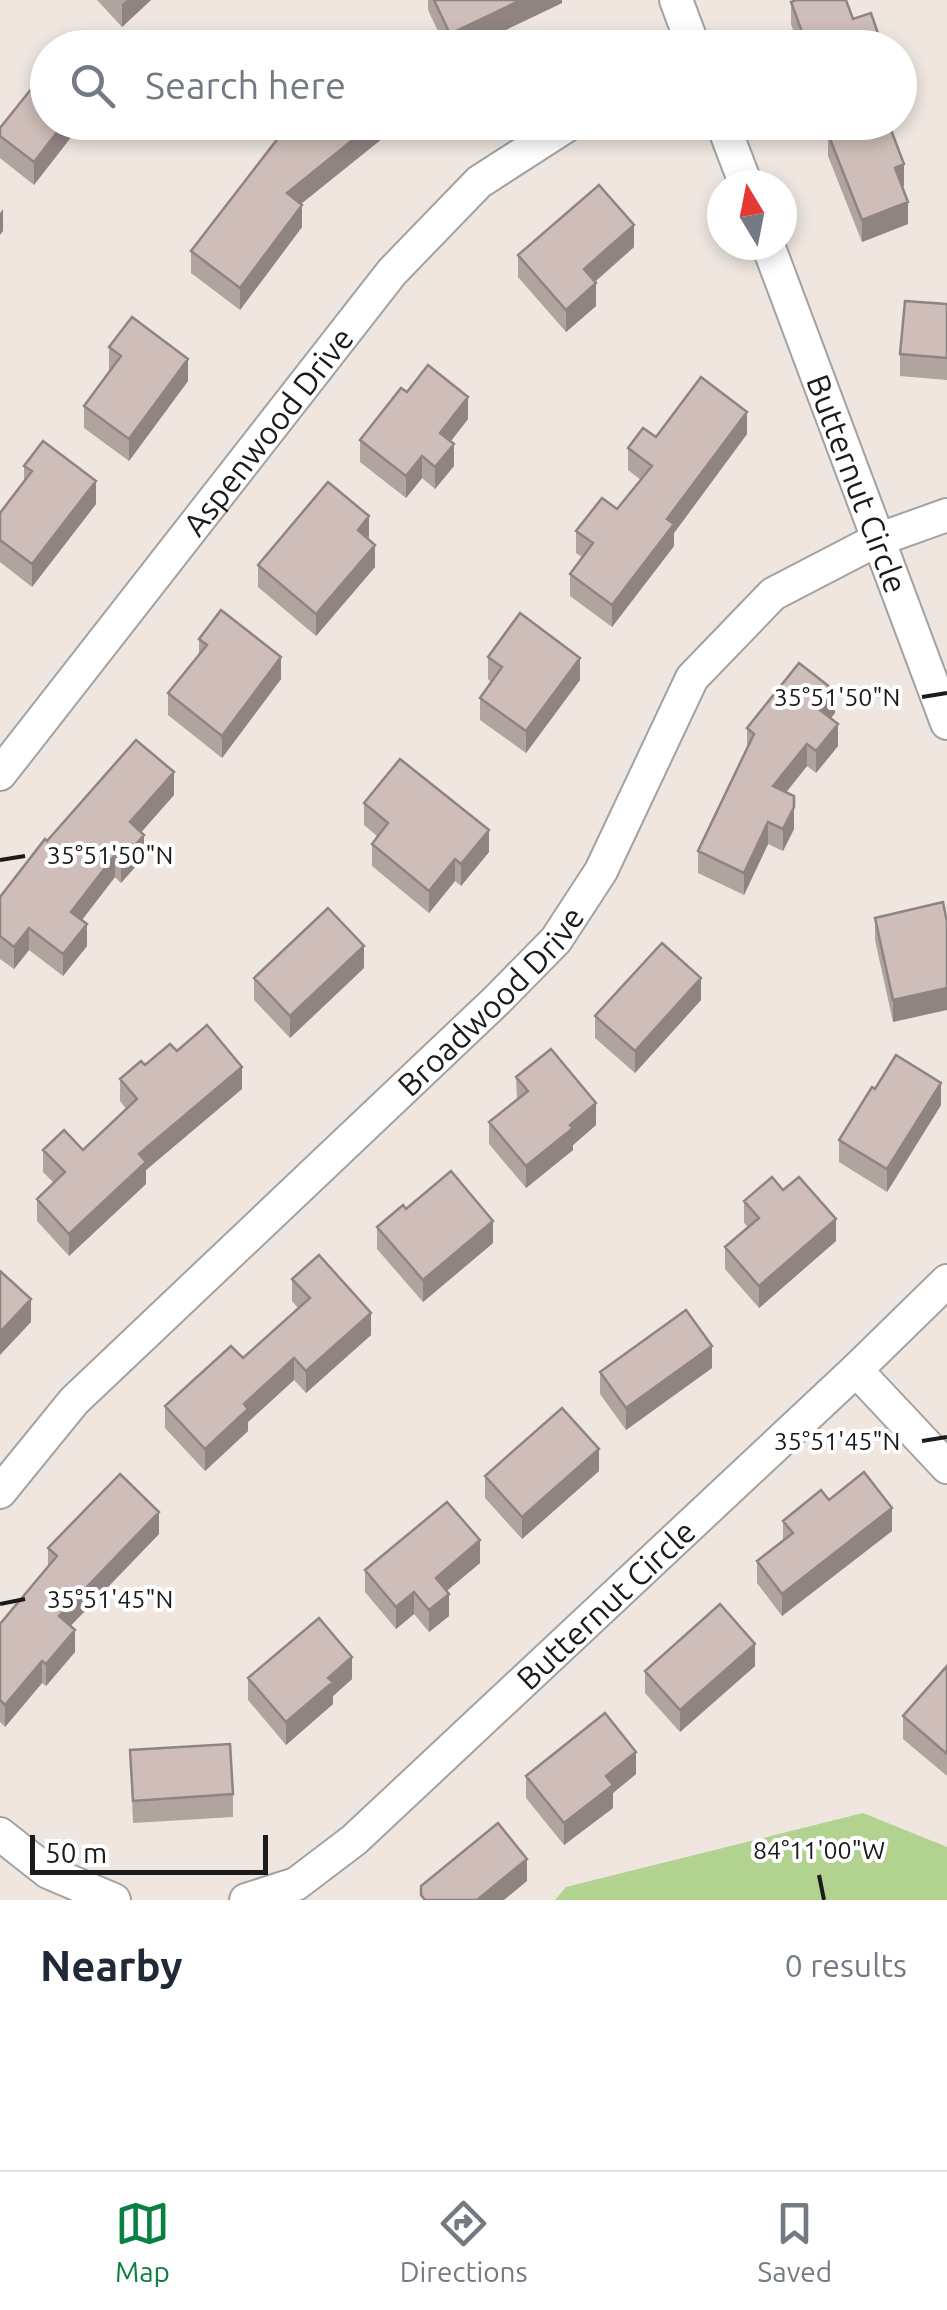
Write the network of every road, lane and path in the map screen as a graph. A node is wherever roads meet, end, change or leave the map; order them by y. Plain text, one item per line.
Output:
1 (676, 0) edge
2 (687, 30) edge
3 (544, 140) edge
4 (729, 140) edge
5 (740, 170) edge
6 (774, 260) edge
7 (947, 515) edge
8 (877, 540) junction
9 (947, 724) edge
10 (0, 774) edge
11 (947, 1281) edge
12 (856, 1370) junction
13 (947, 1467) edge
14 (0, 1492) edge
15 (0, 1834) edge
16 (114, 1900) edge
17 (246, 1900) edge

1 - 2 street
3 - 10 street, Aspenwood Drive
4 - 5 street
6 - 8 street, Butternut Circle
7 - 8 street, Broadwood Drive
8 - 9 street, Butternut Circle
8 - 14 street, Broadwood Drive
11 - 12 street, Butternut Circle
12 - 13 street
12 - 17 street, Butternut Circle
15 - 16 street

